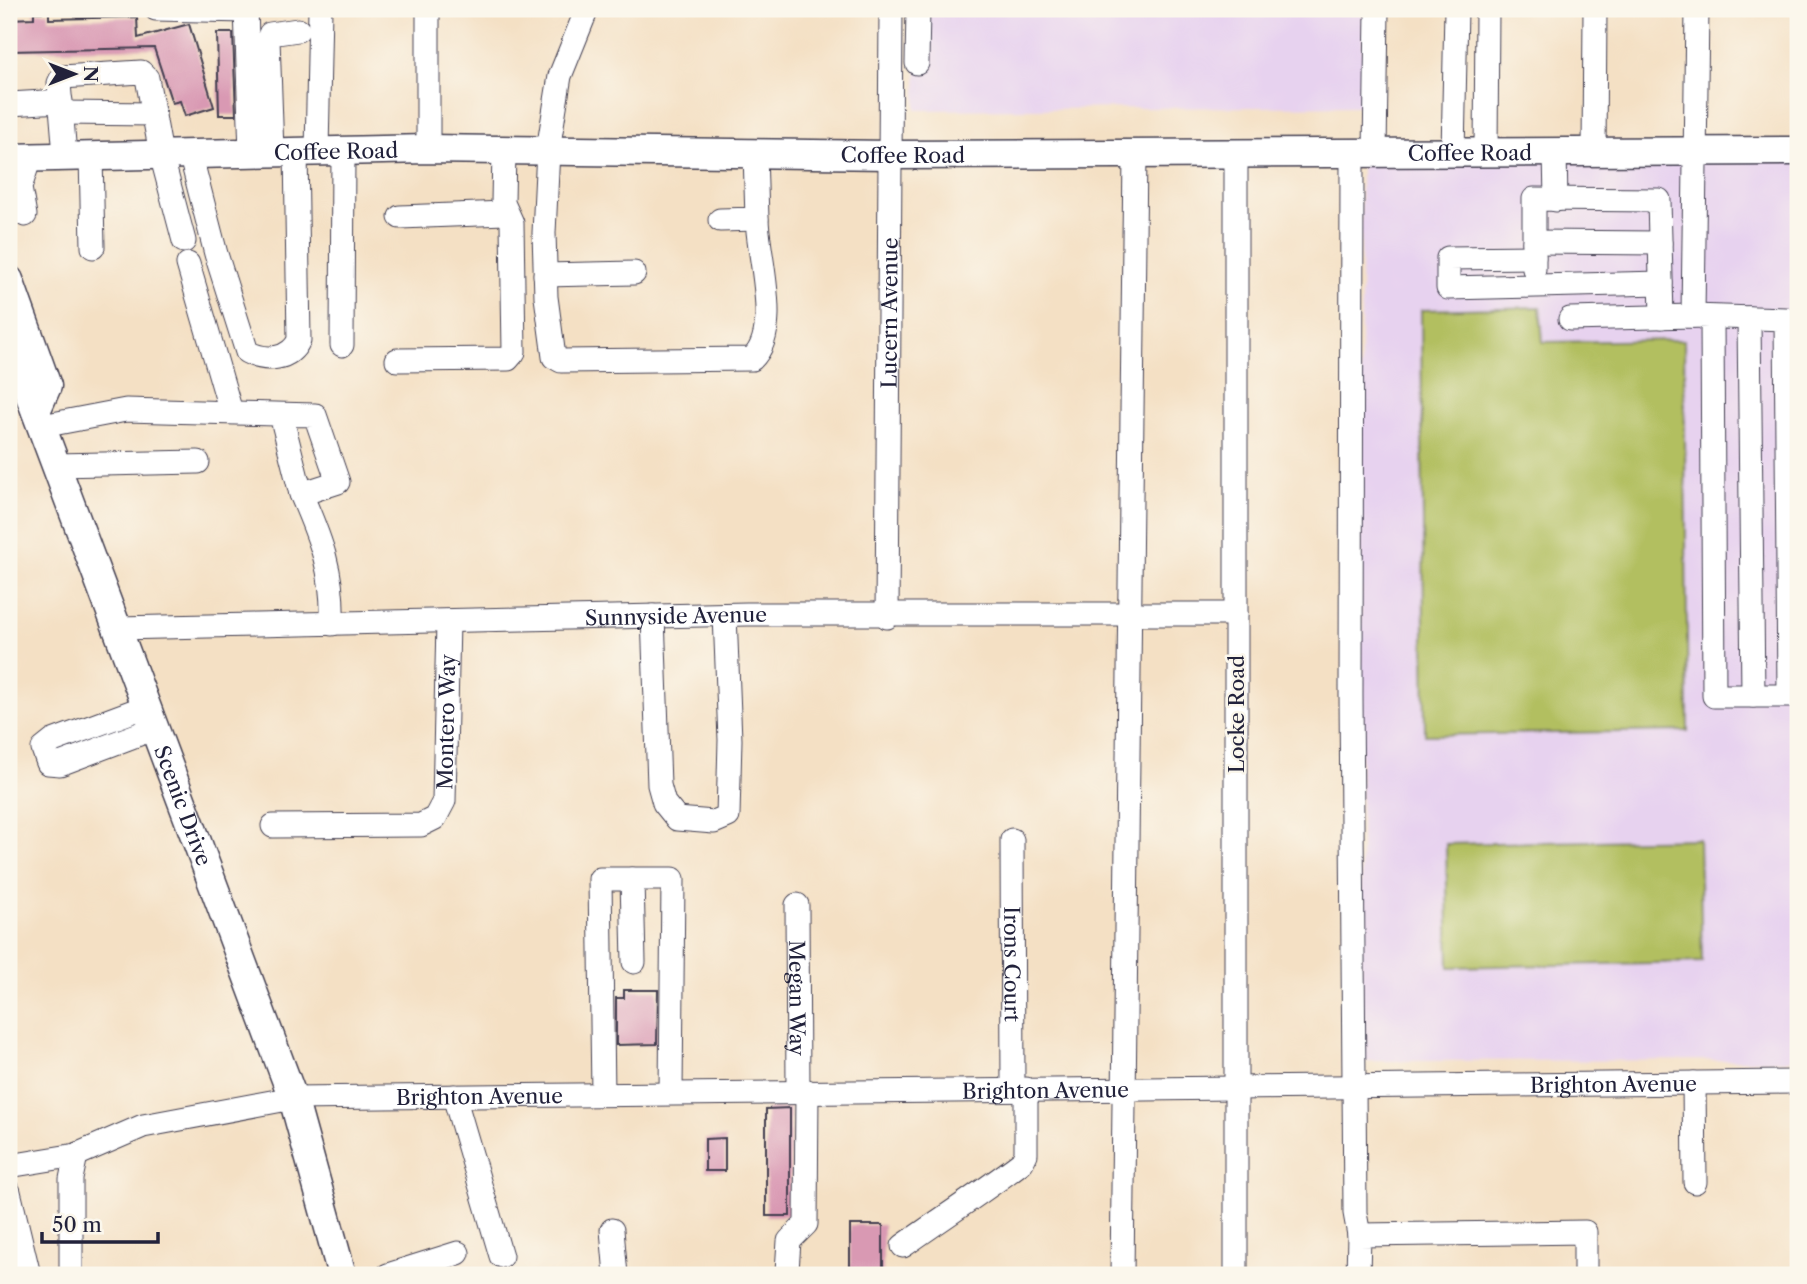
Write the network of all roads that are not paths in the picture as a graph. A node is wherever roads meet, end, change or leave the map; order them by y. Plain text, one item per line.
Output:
1 (156, 9) edge
2 (320, 9) edge
3 (428, 9) edge
4 (587, 9) edge
5 (891, 9) edge
6 (918, 9) edge
7 (1377, 9) edge
8 (1456, 9) edge
9 (1487, 9) edge
10 (1595, 9) edge
11 (1697, 9) edge
12 (246, 10) edge
13 (298, 30) dead end
14 (891, 43) junction
15 (9, 104) edge
16 (62, 107) junction
17 (154, 114) junction
18 (428, 149) junction
19 (504, 149) junction
20 (548, 150) junction
21 (296, 151) junction
22 (1798, 151) edge
23 (1695, 152) junction
24 (161, 153) junction
25 (190, 153) junction
26 (755, 153) junction
27 (1364, 153) junction
28 (1453, 153) junction
29 (1486, 153) junction
30 (1555, 153) junction
31 (1594, 153) junction
32 (1135, 154) junction
33 (1236, 154) junction
34 (78, 155) junction
35 (890, 155) junction
36 (18, 163) edge
37 (1556, 200) junction
38 (505, 213) junction
39 (25, 215) dead end
40 (400, 217) dead end
41 (757, 219) junction
42 (720, 220) dead end
43 (184, 241) dead end
44 (1660, 243) junction
45 (93, 247) dead end
46 (1534, 249) junction
47 (188, 264) dead end
48 (634, 273) dead end
49 (545, 275) junction
50 (9, 280) edge
51 (1661, 283) junction
52 (1534, 285) junction
53 (1662, 317) junction
54 (1703, 317) junction
55 (1749, 318) junction
56 (1570, 319) dead end
57 (9, 340) edge
58 (342, 345) dead end
59 (397, 360) dead end
60 (231, 412) junction
61 (281, 415) junction
62 (39, 419) junction
63 (198, 462) dead end
64 (56, 465) junction
65 (301, 494) junction
66 (1130, 614) junction
67 (1236, 614) junction
68 (725, 615) junction
69 (653, 616) junction
70 (887, 617) junction
71 (448, 622) junction
72 (332, 624) junction
73 (118, 628) junction
74 (1752, 696) junction
75 (273, 826) dead end
76 (1012, 840) dead end
77 (632, 879) junction
78 (797, 905) dead end
79 (602, 960) junction
80 (634, 962) junction
81 (672, 964) junction
82 (1798, 1082) edge
83 (1694, 1083) junction
84 (1355, 1087) junction
85 (1122, 1088) junction
86 (1236, 1088) junction
87 (1020, 1089) junction
88 (803, 1091) junction
89 (671, 1093) junction
90 (603, 1094) junction
91 (454, 1096) junction
92 (293, 1098) junction
93 (76, 1154) junction
94 (9, 1166) edge
95 (1695, 1182) dead end
96 (9, 1192) edge
97 (612, 1230) dead end
98 (1359, 1235) junction
99 (903, 1247) dead end
100 (458, 1253) dead end
101 (501, 1255) dead end
102 (787, 1271) dead end
103 (29, 1275) edge
104 (71, 1275) edge
105 (342, 1275) edge
106 (388, 1275) edge
107 (616, 1275) edge
108 (1122, 1275) edge
109 (1236, 1275) edge
110 (1359, 1275) edge
111 (1585, 1275) edge

1 - 12 street
2 - 21 street
3 - 18 street
4 - 20 street
5 - 14 street, Lucern Avenue
6 - 14 street
7 - 27 street
8 - 28 street
9 - 29 street
10 - 31 street
11 - 23 street
12 - 21 street
13 - 21 street
14 - 35 street, Lucern Avenue
15 - 16 street
16 - 17 street
16 - 17 street
16 - 34 street
17 - 24 street
18 - 19 main road, Coffee Road
18 - 21 main road, Coffee Road
19 - 20 main road, Coffee Road
19 - 38 street
20 - 26 main road, Coffee Road
20 - 49 street
21 - 25 main road, Coffee Road
21 - 25 street
21 - 58 street
22 - 23 main road, Coffee Road
23 - 31 main road, Coffee Road
23 - 54 street
24 - 25 main road, Coffee Road
24 - 34 main road, Coffee Road
24 - 43 street
26 - 35 main road, Coffee Road
26 - 41 street
27 - 28 main road, Coffee Road
27 - 33 main road, Coffee Road
27 - 84 street
28 - 29 main road, Coffee Road
29 - 30 main road, Coffee Road
30 - 31 main road, Coffee Road
30 - 37 street
32 - 33 main road, Coffee Road
32 - 35 main road, Coffee Road
32 - 66 street
33 - 67 street, Locke Road
34 - 36 main road, Coffee Road
34 - 45 street
35 - 70 street, Lucern Avenue
36 - 39 street
37 - 44 street
37 - 46 street
38 - 40 street
38 - 59 street
41 - 42 street
41 - 49 street
44 - 46 street
44 - 51 street
46 - 52 street
46 - 52 street
47 - 60 street
48 - 49 street
50 - 62 main road
51 - 52 street
51 - 53 street
53 - 54 street
53 - 56 street
54 - 55 street
54 - 74 street
55 - 74 street
55 - 74 street
57 - 62 main road, Scenic Drive
60 - 61 street
60 - 62 street
61 - 65 street
61 - 65 street
62 - 64 main road, Scenic Drive
63 - 64 street
64 - 73 main road, Scenic Drive
65 - 72 street
66 - 67 street, Sunnyside Avenue
66 - 70 street, Sunnyside Avenue
66 - 85 street
67 - 86 street, Locke Road
68 - 69 street, Sunnyside Avenue
68 - 69 street
68 - 70 street, Sunnyside Avenue
69 - 71 street, Sunnyside Avenue
71 - 72 street, Sunnyside Avenue
71 - 75 street, Montero Way
72 - 73 street, Sunnyside Avenue
73 - 92 main road, Scenic Drive
76 - 87 street, Irons Court
77 - 79 street
77 - 80 street
77 - 81 street
78 - 88 street, Megan Way
79 - 80 street
79 - 90 street
80 - 81 street
81 - 89 street
82 - 83 street, Brighton Avenue
83 - 84 street, Brighton Avenue
83 - 95 street
84 - 86 street, Brighton Avenue
84 - 98 street
85 - 86 street, Brighton Avenue
85 - 87 street, Brighton Avenue
85 - 108 street
86 - 109 street, Locke Road
87 - 88 street, Brighton Avenue
87 - 99 street, Irons Court
88 - 89 street, Brighton Avenue
88 - 102 street, Megan Way
89 - 90 street, Brighton Avenue
90 - 91 street, Brighton Avenue
91 - 92 street, Brighton Avenue
91 - 101 street
92 - 93 street, Brighton Avenue
92 - 105 main road, Scenic Drive
93 - 94 street, Brighton Avenue
93 - 104 street
96 - 103 street
97 - 107 street
98 - 110 street
98 - 111 street
100 - 106 street

